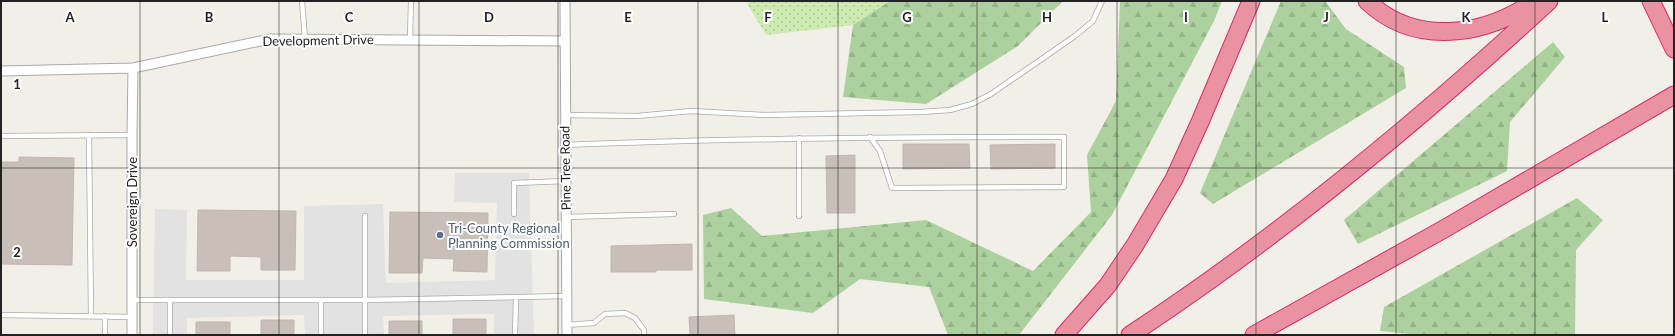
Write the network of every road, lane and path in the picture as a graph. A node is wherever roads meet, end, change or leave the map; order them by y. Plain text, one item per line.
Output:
1 (302, 1) edge
2 (411, 1) edge
3 (565, 1) edge
4 (1102, 1) edge
5 (1251, 1) edge
6 (1367, 1) edge
7 (1535, 1) edge
8 (1549, 1) edge
9 (1651, 1) edge
10 (305, 39) junction
11 (410, 39) junction
12 (565, 41) junction
13 (1674, 49) edge
14 (133, 68) junction
15 (1, 71) edge
16 (1674, 95) edge
17 (564, 115) junction
18 (89, 135) junction
19 (132, 135) junction
20 (1, 136) edge
21 (799, 138) junction
22 (870, 138) junction
23 (566, 145) junction
24 (566, 181) junction
25 (514, 214) dead end
26 (674, 214) dead end
27 (365, 216) dead end
28 (799, 216) dead end
29 (566, 217) junction
30 (567, 296) junction
31 (516, 298) junction
32 (132, 300) junction
33 (170, 300) junction
34 (321, 300) junction
35 (366, 300) junction
36 (1, 315) edge
37 (91, 316) junction
38 (105, 316) junction
39 (132, 317) junction
40 (567, 325) junction
41 (105, 335) edge
42 (132, 335) edge
43 (170, 335) edge
44 (321, 335) edge
45 (365, 335) edge
46 (515, 335) edge
47 (567, 335) edge
48 (644, 335) edge
49 (1064, 335) edge
50 (1130, 335) edge
51 (1254, 335) edge

1 - 10 lane
2 - 11 lane
3 - 12 street, Pine Tree Road
4 - 17 lane
5 - 49 highway
6 - 7 highway
8 - 50 highway
9 - 13 highway
10 - 11 street, Development Drive
10 - 14 street, Development Drive
11 - 12 street, Development Drive
12 - 17 street, Pine Tree Road
14 - 15 street, Development Drive
14 - 19 street, Sovereign Drive
16 - 51 highway
17 - 23 street, Pine Tree Road
18 - 19 lane
18 - 20 lane
18 - 37 lane
19 - 32 street, Sovereign Drive
21 - 22 lane
21 - 23 lane
21 - 28 lane
22 - 22 lane
23 - 24 street, Pine Tree Road
24 - 25 lane
24 - 29 street, Pine Tree Road
26 - 29 lane
27 - 35 lane
29 - 30 street, Pine Tree Road
30 - 31 lane
30 - 40 street, Pine Tree Road
31 - 35 lane
31 - 46 lane
32 - 33 lane
32 - 39 street, Sovereign Drive
33 - 34 lane
33 - 43 lane
34 - 35 lane
34 - 44 lane
35 - 45 lane
36 - 37 lane
37 - 38 lane
38 - 39 lane
38 - 41 lane
39 - 42 street, Sovereign Drive
40 - 47 street, Pine Tree Road
40 - 48 lane

